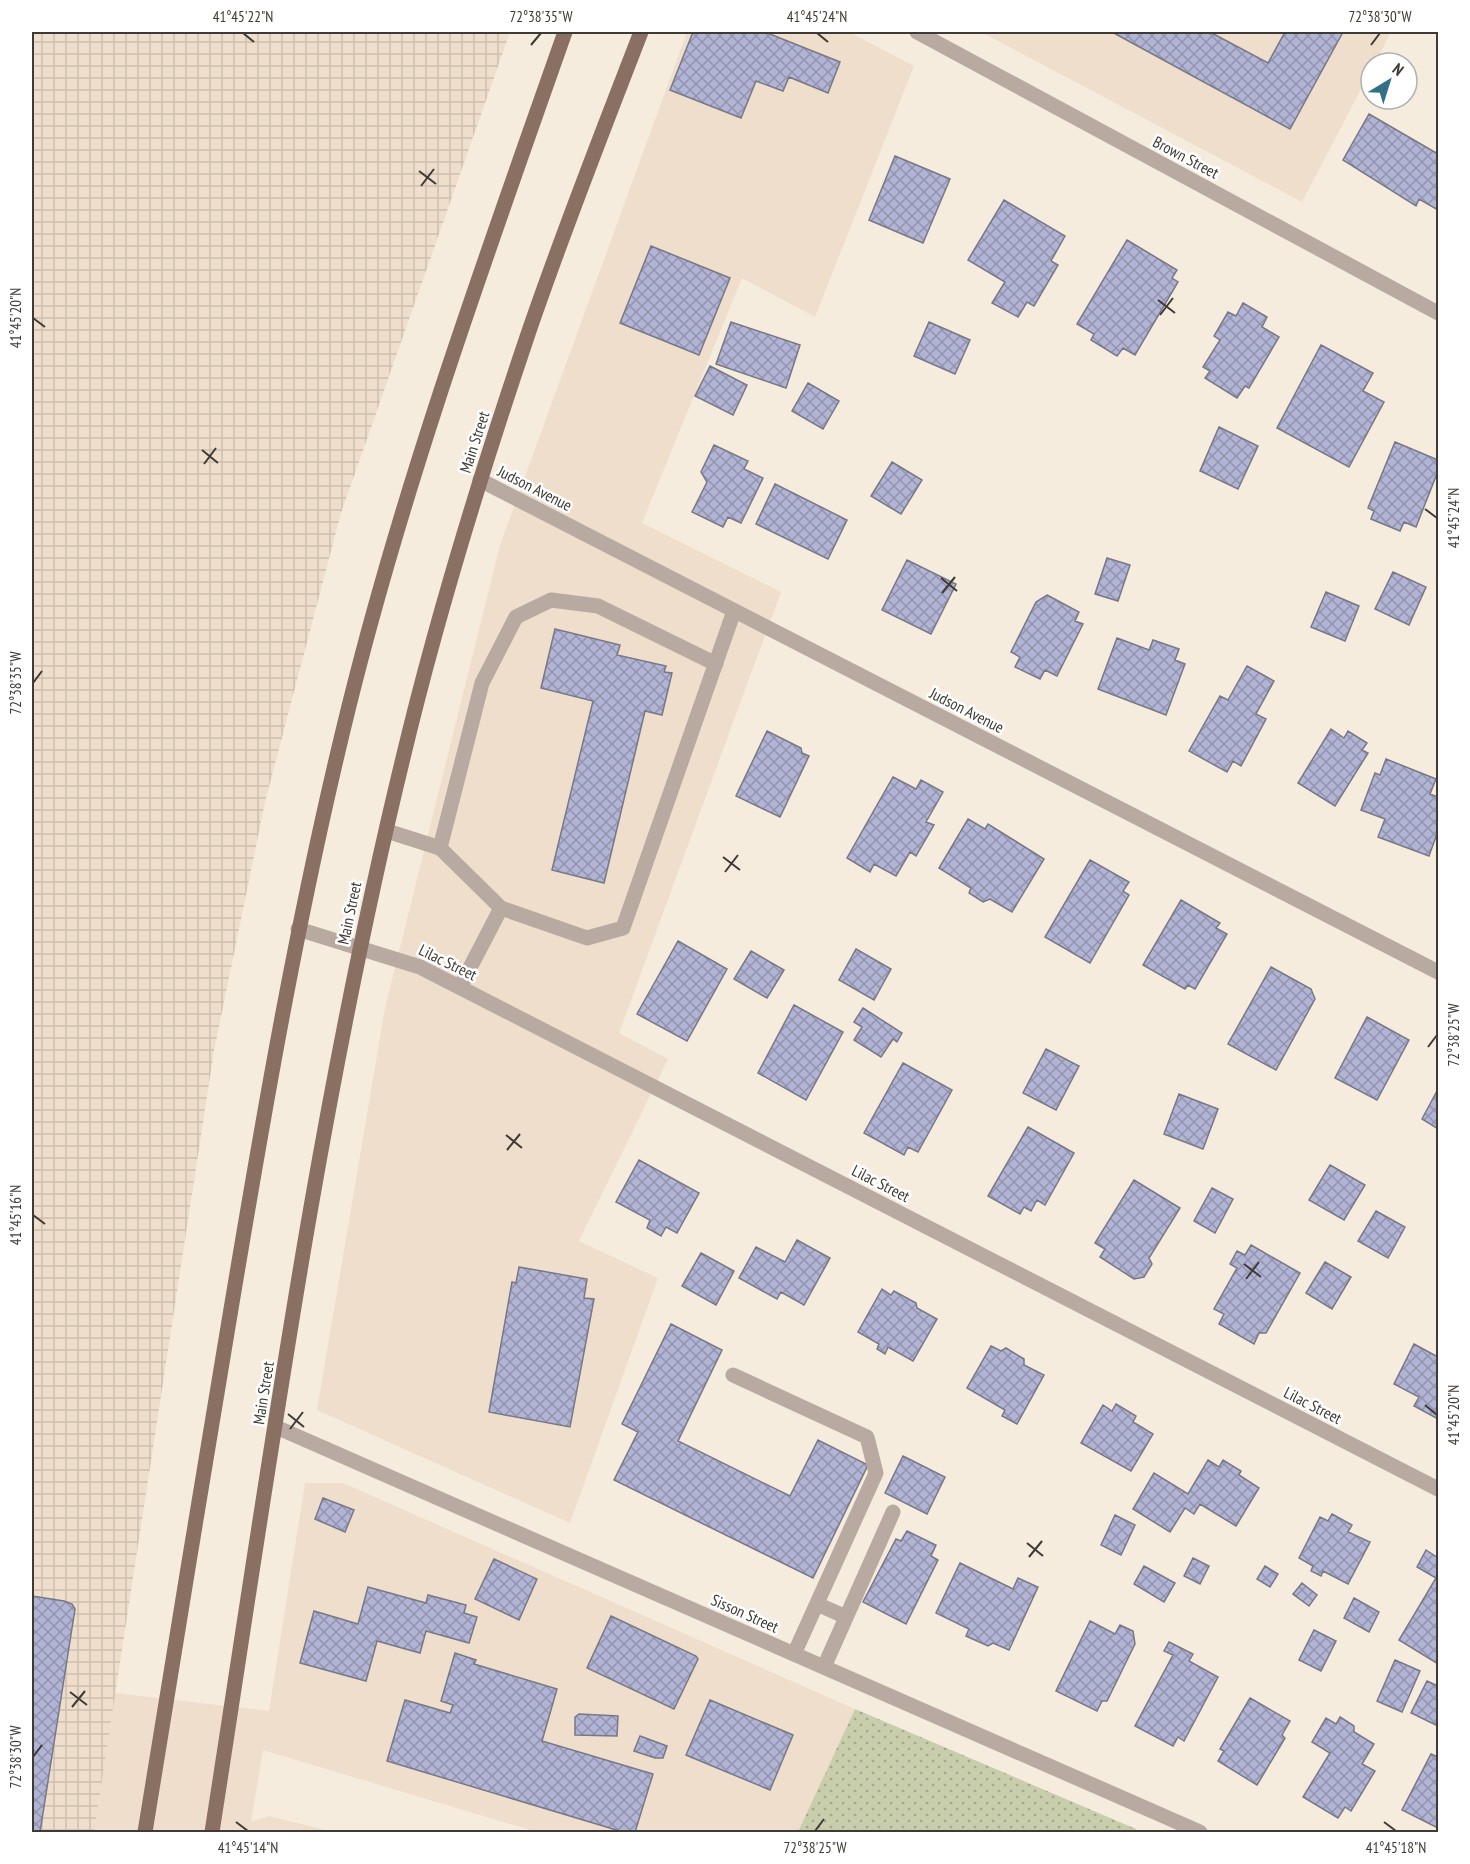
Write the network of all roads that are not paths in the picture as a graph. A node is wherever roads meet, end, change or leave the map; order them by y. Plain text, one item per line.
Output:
1 (565, 32) edge
2 (641, 32) edge
3 (916, 32) edge
4 (1438, 313) edge
5 (480, 480) junction
6 (734, 611) junction
7 (716, 664) junction
8 (387, 831) junction
9 (440, 848) junction
10 (501, 908) junction
11 (298, 929) junction
12 (359, 948) junction
13 (1438, 972) edge
14 (460, 987) junction
15 (733, 1375) dead end
16 (276, 1427) junction
17 (1438, 1489) edge
18 (893, 1512) dead end
19 (817, 1604) junction
20 (846, 1617) junction
21 (794, 1654) junction
22 (824, 1667) junction
23 (145, 1833) edge
24 (212, 1833) edge
25 (1200, 1833) edge

1 - 11 main road
2 - 5 main road, Main Street
3 - 4 street, Brown Street
5 - 6 street, Judson Avenue
5 - 8 main road, Main Street
6 - 7 street
6 - 13 street, Judson Avenue
7 - 9 street
7 - 10 street
8 - 9 street
8 - 12 main road, Main Street
9 - 10 street
10 - 14 street
11 - 12 street, Lilac Street
11 - 23 main road
12 - 14 street, Lilac Street
12 - 16 main road, Main Street
14 - 17 street, Lilac Street
15 - 19 street
16 - 21 street, Sisson Street
16 - 24 main road, Main Street
18 - 20 street
19 - 20 street
19 - 21 street
20 - 22 street
21 - 22 street, Sisson Street
22 - 25 street, Sisson Street

